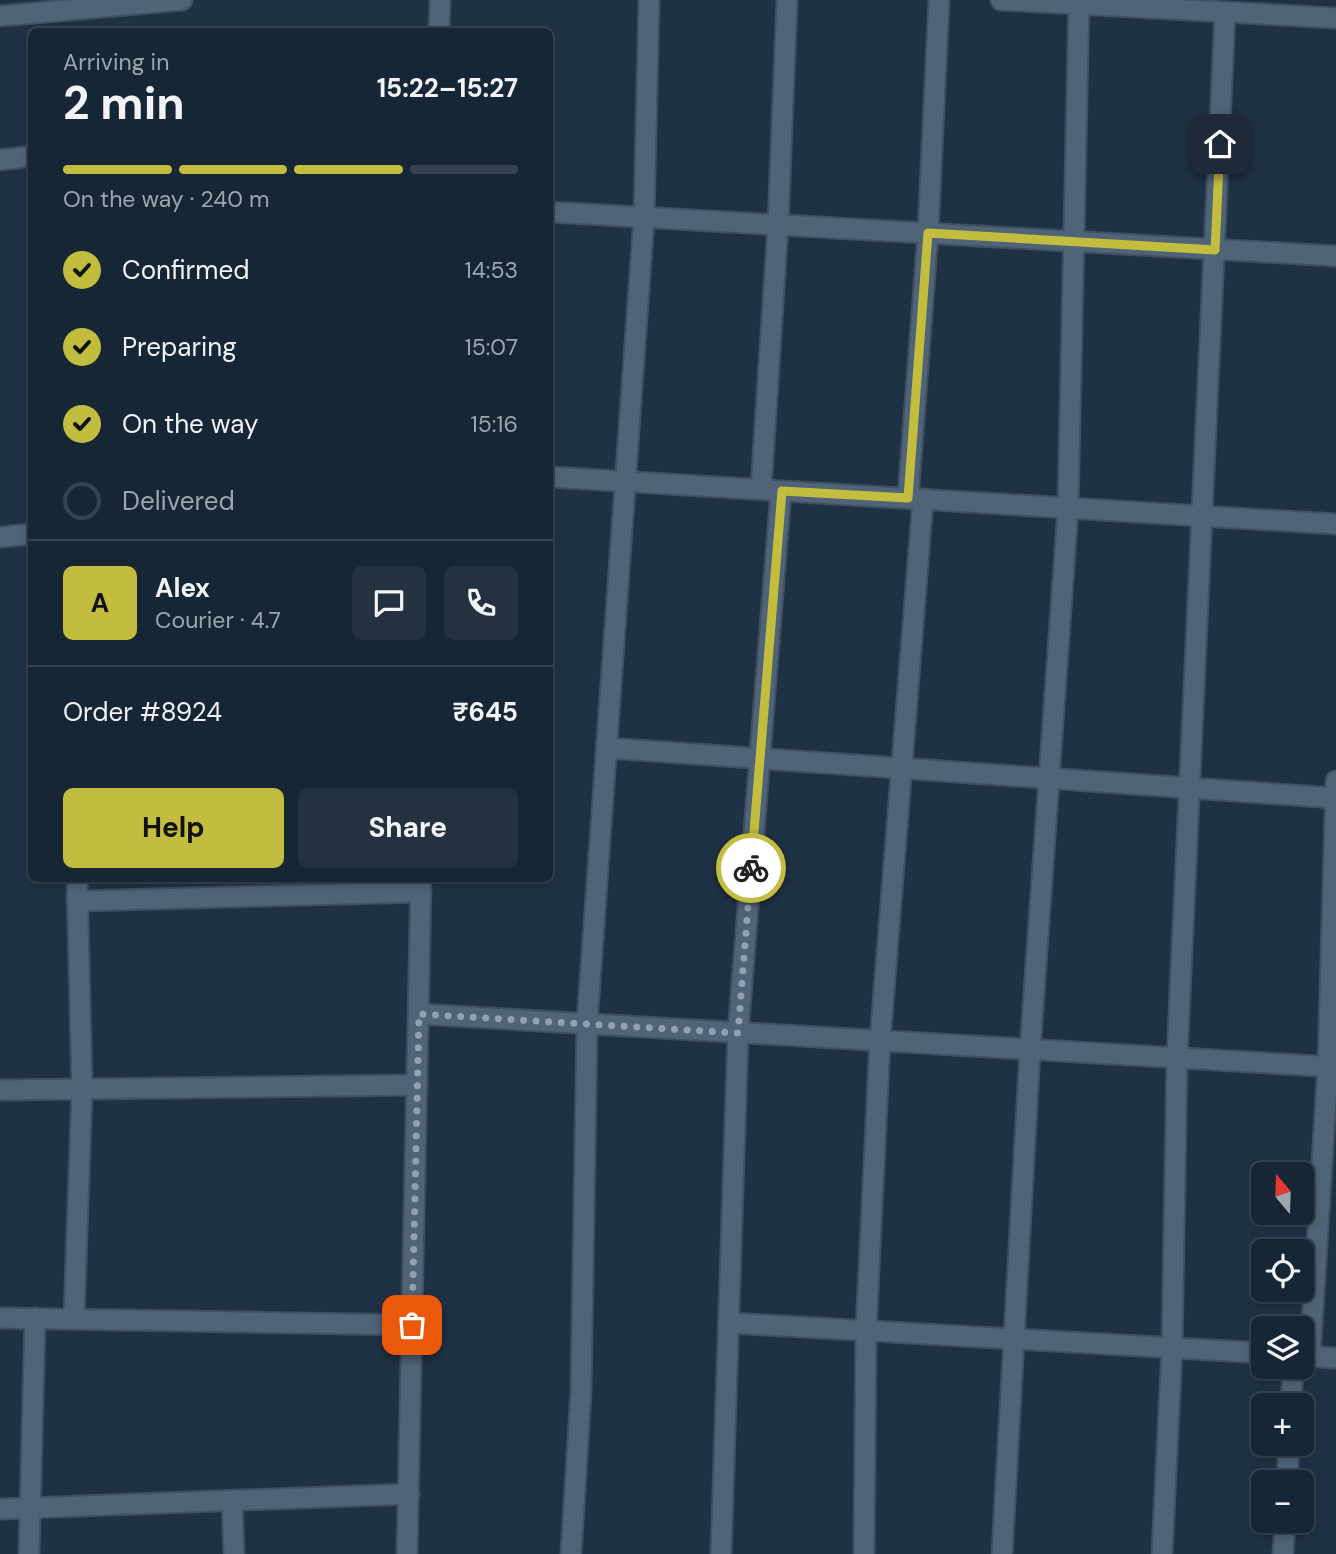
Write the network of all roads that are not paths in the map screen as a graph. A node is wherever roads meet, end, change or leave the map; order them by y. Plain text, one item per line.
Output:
1 (182, 0) edge
2 (440, 0) edge
3 (649, 0) edge
4 (786, 0) edge
5 (939, 0) edge
6 (1002, 0) edge
7 (1079, 3) edge
8 (1225, 13) junction
9 (0, 16) edge
10 (1336, 18) edge
11 (439, 28) edge
12 (28, 156) edge
13 (0, 160) edge
14 (553, 212) edge
15 (644, 217) junction
16 (778, 225) junction
17 (928, 233) junction
18 (1075, 242) junction
19 (1215, 250) junction
20 (1336, 256) edge
21 (553, 477) edge
22 (625, 481) junction
23 (761, 489) junction
24 (782, 491) junction
25 (915, 499) junction
26 (1068, 508) junction
27 (1202, 516) junction
28 (1336, 524) edge
29 (28, 534) edge
30 (0, 537) edge
31 (607, 748) junction
32 (759, 759) junction
33 (900, 768) junction
34 (1049, 779) junction
35 (1336, 781) edge
36 (1191, 789) junction
37 (1336, 798) edge
38 (77, 882) edge
39 (421, 885) edge
40 (337, 886) edge
41 (209, 888) edge
42 (78, 901) junction
43 (419, 1014) junction
44 (587, 1024) junction
45 (738, 1033) junction
46 (880, 1041) junction
47 (1030, 1050) junction
48 (1177, 1058) junction
49 (1332, 1067) edge
50 (417, 1085) junction
51 (82, 1089) junction
52 (0, 1090) edge
53 (1306, 1316) edge
54 (0, 1318) edge
55 (35, 1318) junction
56 (74, 1319) junction
57 (729, 1323) junction
58 (412, 1325) junction
59 (866, 1330) junction
60 (1014, 1338) junction
61 (1172, 1348) junction
62 (1251, 1352) edge
63 (1336, 1358) edge
64 (1314, 1359) edge
65 (409, 1494) junction
66 (232, 1501) junction
67 (29, 1508) junction
68 (0, 1509) edge
69 (1284, 1533) edge
70 (29, 1554) edge
71 (234, 1554) edge
72 (407, 1554) edge
73 (571, 1554) edge
74 (721, 1554) edge
75 (864, 1554) edge
76 (1002, 1554) edge
77 (1162, 1554) edge
78 (1283, 1554) edge

1 - 9 street
2 - 11 street
3 - 15 street
4 - 16 street
5 - 17 street
6 - 7 street
7 - 8 street
7 - 18 street
8 - 10 street
8 - 19 street
12 - 13 street
14 - 15 street
15 - 16 street
15 - 22 street
16 - 17 street
16 - 23 street
17 - 18 street
17 - 25 street
18 - 19 street
18 - 26 street
19 - 20 street
19 - 27 street
21 - 22 street
22 - 23 street
22 - 31 street
23 - 24 street
24 - 25 street
24 - 32 street
25 - 26 street
25 - 33 street
26 - 27 street
26 - 34 street
27 - 28 street
27 - 36 street
29 - 30 street
31 - 32 street
31 - 44 street
32 - 33 street
32 - 45 street
33 - 34 street
33 - 46 street
34 - 36 street
34 - 47 street
35 - 37 street
36 - 37 street
36 - 48 street
37 - 49 street
38 - 42 street
39 - 40 street
39 - 43 street
40 - 41 street
41 - 42 street
42 - 51 street
43 - 44 street
43 - 50 street
44 - 45 street
44 - 73 street
45 - 46 street
45 - 57 street
46 - 47 street
46 - 59 street
47 - 48 street
47 - 60 street
48 - 49 street
48 - 61 street
49 - 53 street
50 - 51 street
50 - 58 street
51 - 52 street
51 - 56 street
54 - 55 street
55 - 56 street
55 - 67 street
56 - 58 street
57 - 59 street
57 - 74 street
58 - 65 street
59 - 60 street
59 - 75 street
60 - 61 street
60 - 76 street
61 - 62 street
61 - 77 street
63 - 64 street
65 - 66 street
65 - 72 street
66 - 67 street
66 - 71 street
67 - 68 street
67 - 70 street
69 - 78 street

